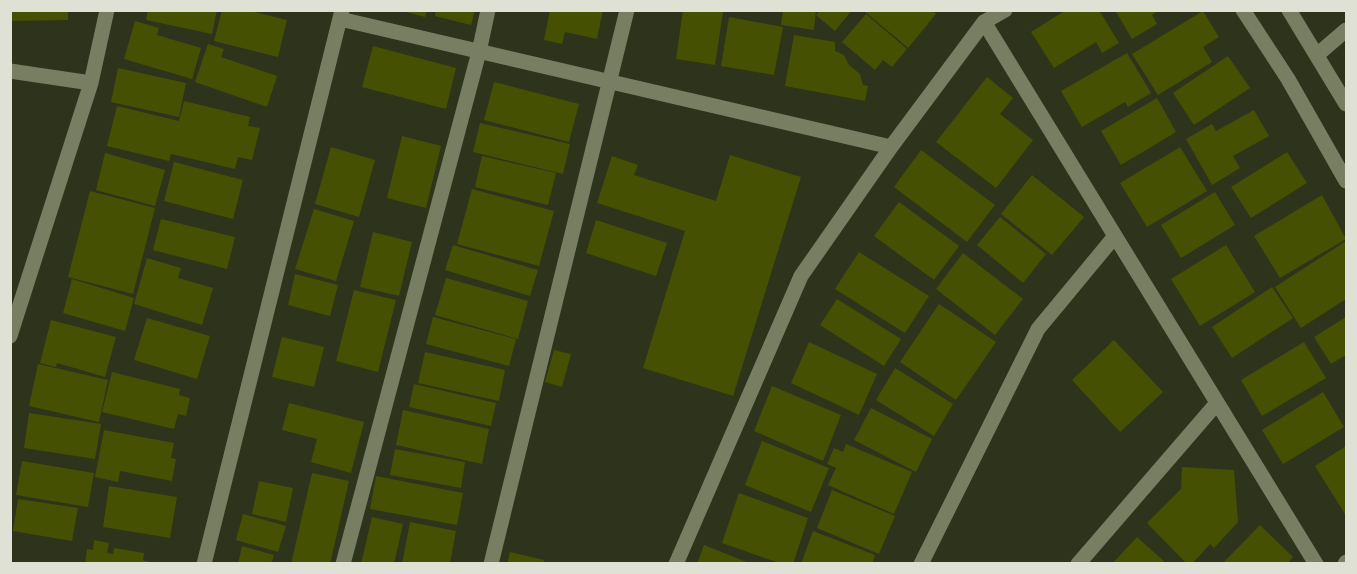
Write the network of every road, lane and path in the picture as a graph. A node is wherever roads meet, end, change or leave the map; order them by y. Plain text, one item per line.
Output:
1 (107, 10) edge
2 (488, 10) edge
3 (627, 10) edge
4 (1005, 10) edge
5 (1243, 10) edge
6 (1289, 10) edge
7 (341, 15) edge
8 (984, 22) junction
9 (1347, 30) edge
10 (480, 52) junction
11 (1317, 55) junction
12 (10, 71) edge
13 (611, 82) junction
14 (91, 83) junction
15 (1347, 104) edge
16 (891, 147) junction
17 (1347, 181) edge
18 (1115, 236) junction
19 (10, 336) edge
20 (1217, 403) junction
21 (204, 564) edge
22 (343, 564) edge
23 (491, 564) edge
24 (676, 564) edge
25 (921, 564) edge
26 (1078, 564) edge
27 (1316, 564) edge

1 - 14 street
2 - 10 street
3 - 13 street
4 - 8 street
5 - 17 street
6 - 11 street
7 - 10 street
7 - 21 street
8 - 16 street
8 - 18 street
9 - 11 street
10 - 13 street
10 - 22 street
11 - 15 street
12 - 14 street
13 - 16 street
13 - 23 street
14 - 19 street
16 - 24 street
18 - 20 street
18 - 25 street
20 - 26 street
20 - 27 street

